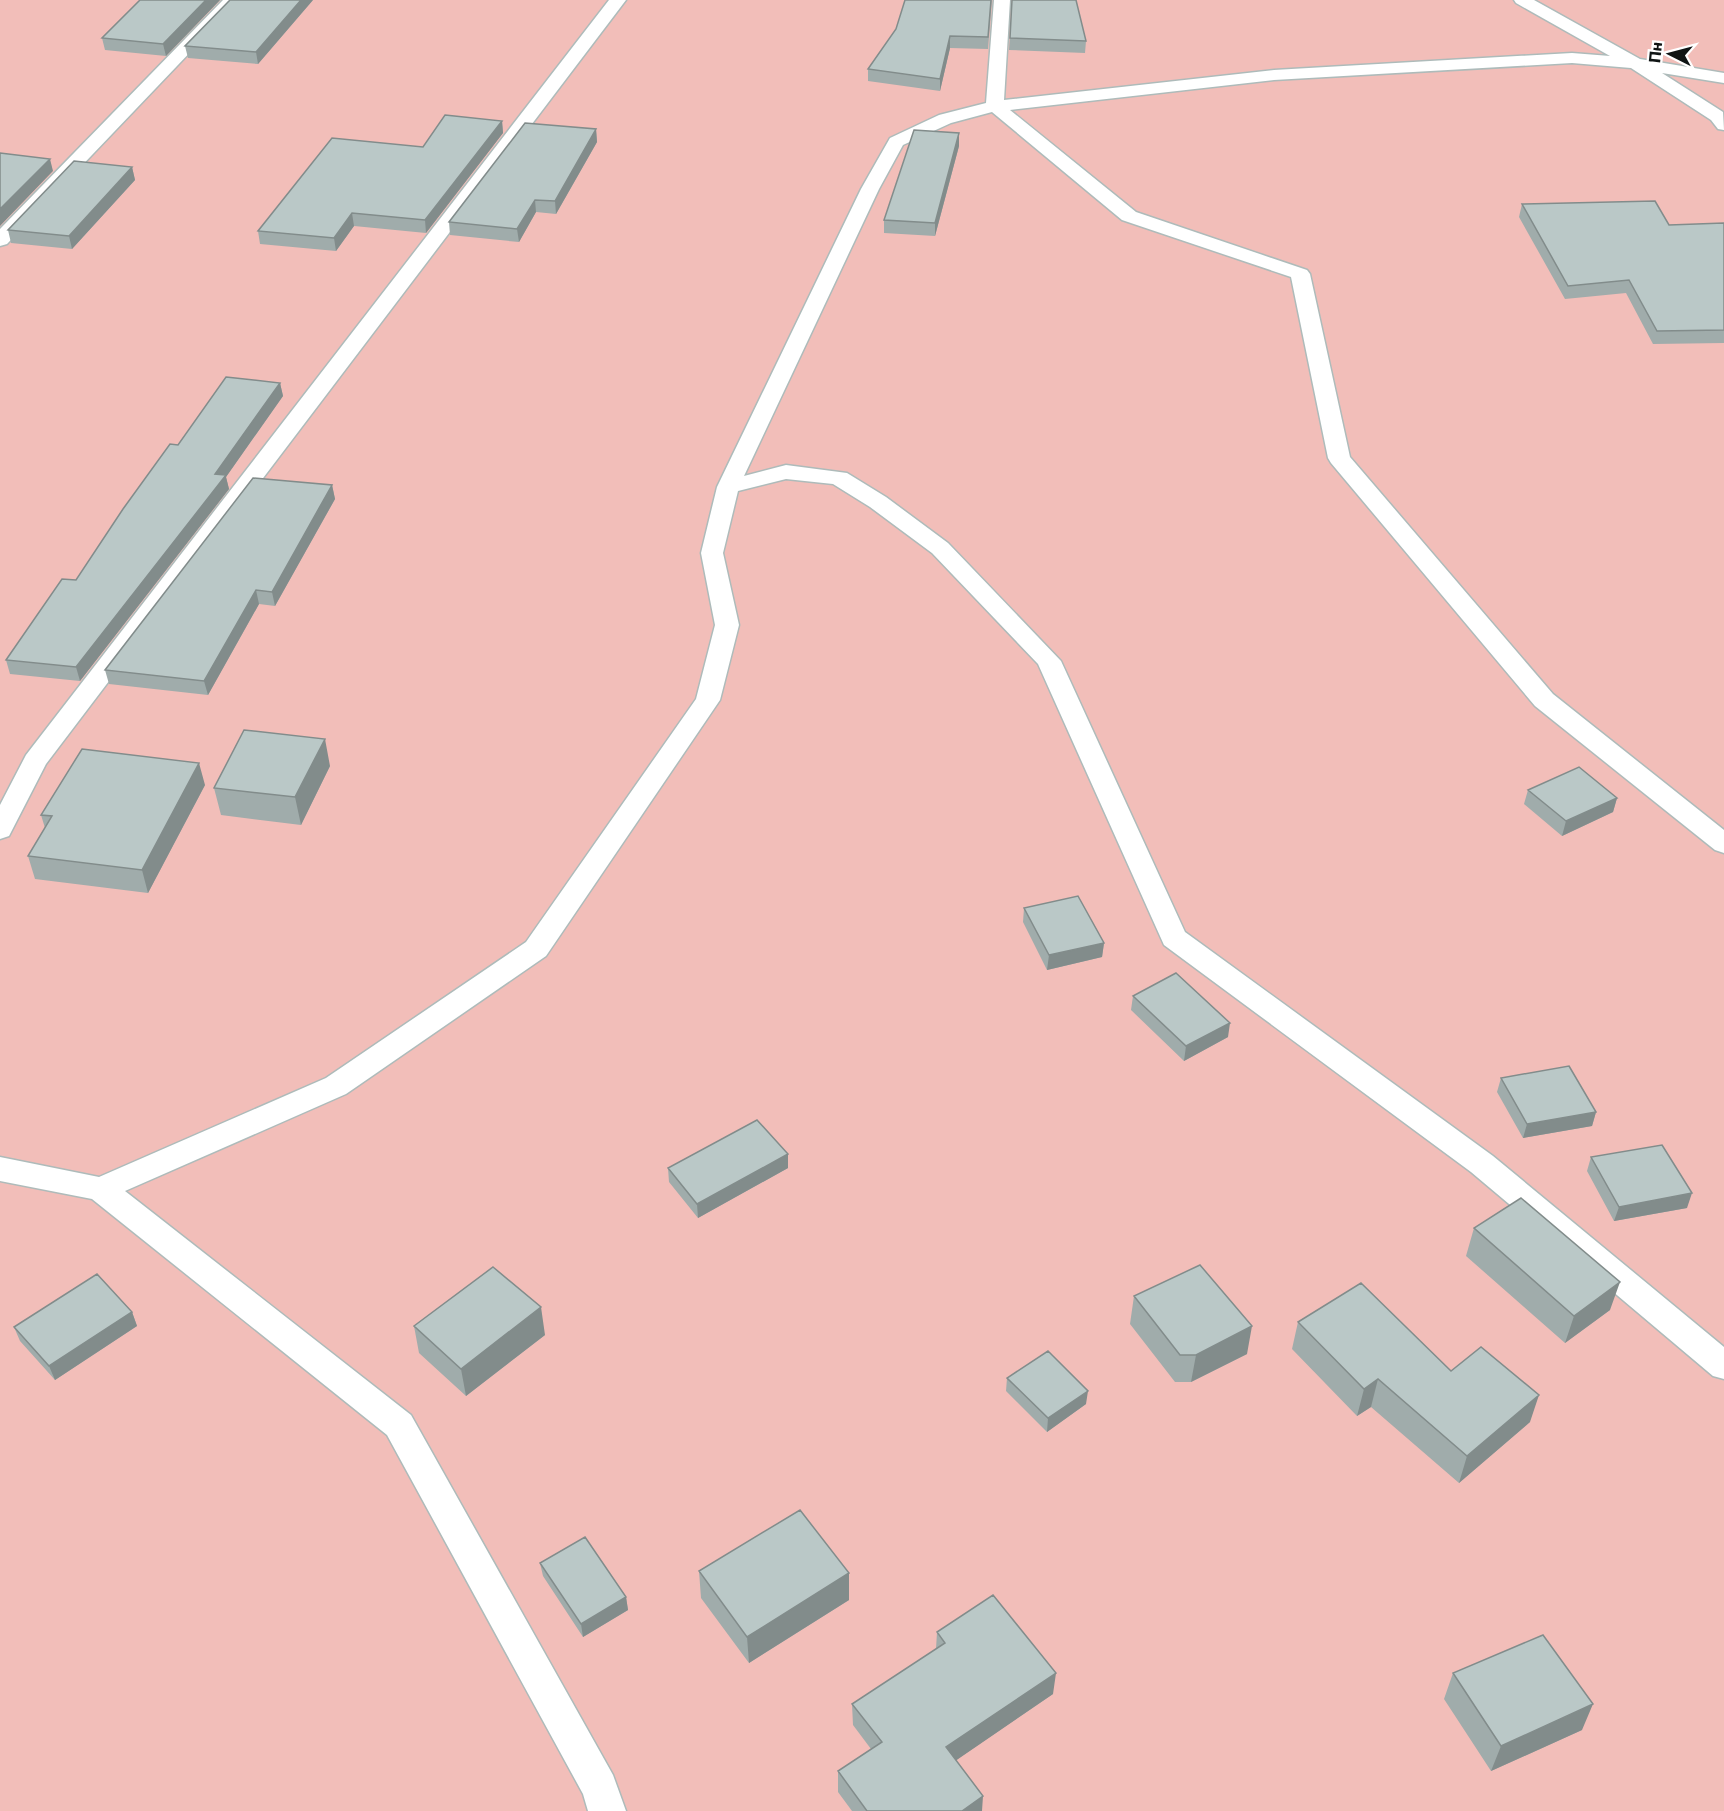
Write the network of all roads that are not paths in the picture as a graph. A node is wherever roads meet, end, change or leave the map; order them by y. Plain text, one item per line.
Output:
1 (232, 0) edge
2 (618, 0) edge
3 (1002, 0) edge
4 (1522, 0) edge
5 (1635, 63) junction
6 (1724, 78) edge
7 (995, 106) junction
8 (1724, 126) edge
9 (0, 240) edge
10 (728, 487) junction
11 (0, 830) edge
12 (1724, 844) edge
13 (0, 1169) edge
14 (101, 1189) junction
15 (1724, 1366) edge
16 (607, 1811) edge

1 - 9 lane
2 - 11 lane
3 - 7 lane
4 - 5 lane
5 - 6 lane
5 - 7 lane
5 - 8 lane
7 - 10 lane
7 - 12 lane
10 - 14 lane
10 - 15 lane
13 - 14 lane
14 - 16 lane

